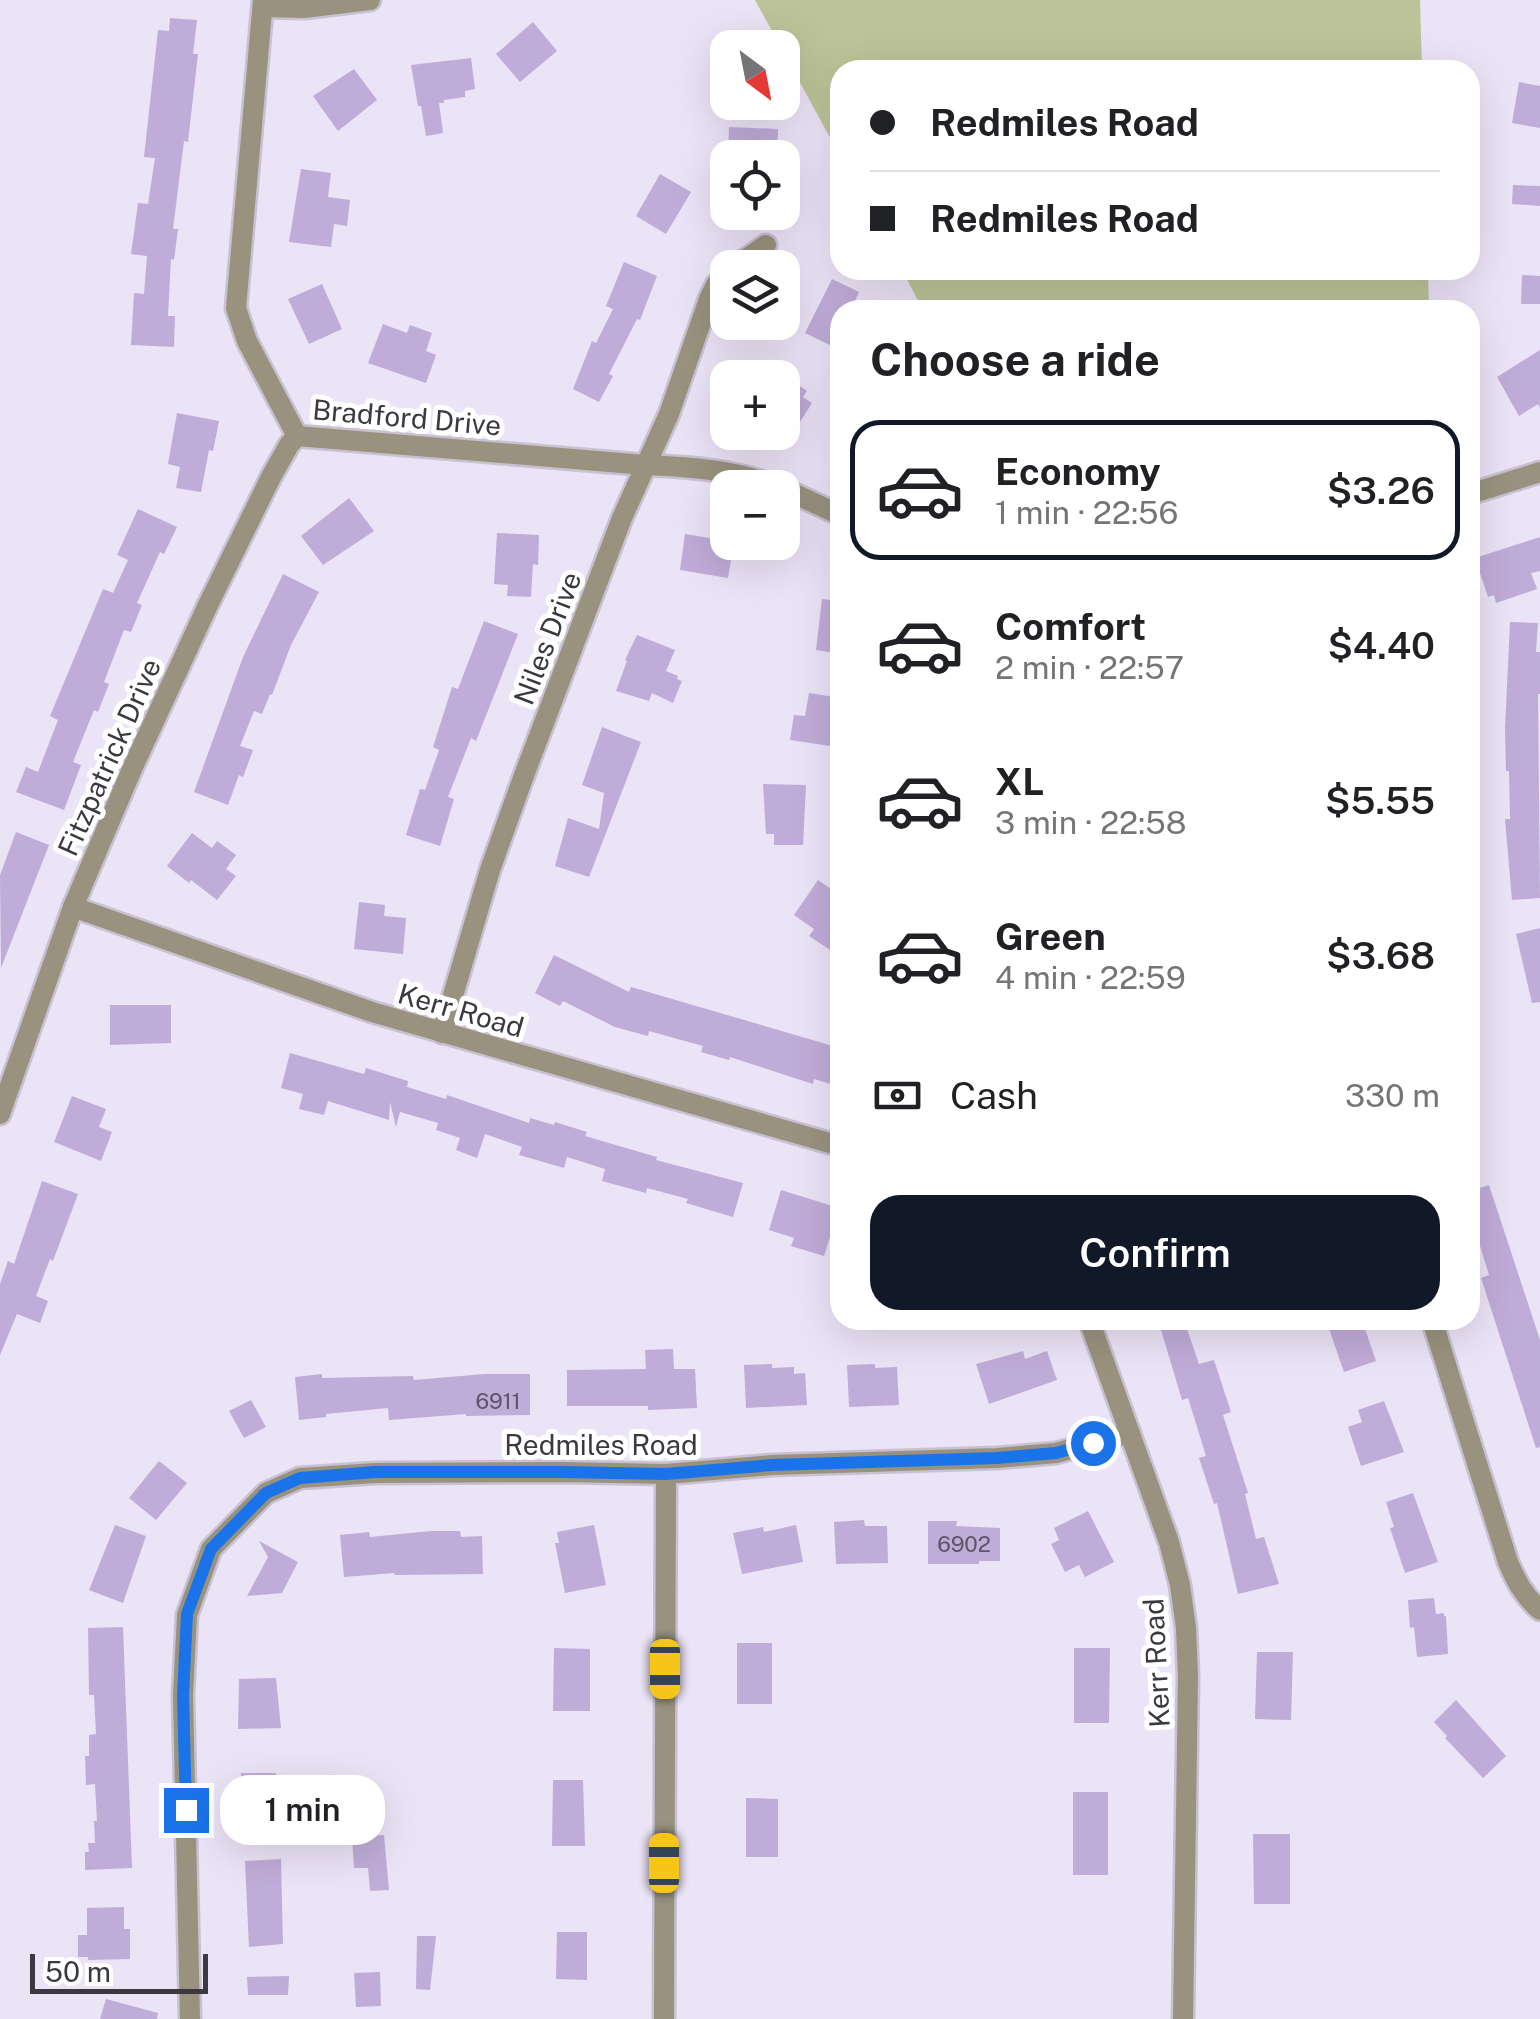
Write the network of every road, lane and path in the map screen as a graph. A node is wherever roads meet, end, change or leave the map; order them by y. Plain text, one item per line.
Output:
1 (370, 0) edge
2 (263, 4) edge
3 (766, 245) dead end
4 (759, 250) edge
5 (710, 298) edge
6 (297, 436) junction
7 (644, 465) junction
8 (716, 470) edge
9 (1540, 472) edge
10 (1480, 491) edge
11 (800, 497) edge
12 (830, 511) edge
13 (72, 907) junction
14 (442, 1033) junction
15 (0, 1114) edge
16 (830, 1143) edge
17 (1092, 1330) edge
18 (1435, 1330) edge
19 (1130, 1432) junction
20 (666, 1474) junction
21 (1540, 1610) edge
22 (190, 2019) edge
23 (664, 2019) edge
24 (1183, 2019) edge

1 - 2 street
2 - 6 street, Bradford Drive
3 - 4 street
5 - 7 street, Niles Drive
6 - 7 street, Bradford Drive
6 - 13 street, Fitzpatrick Drive
7 - 8 street, Bradford Drive
7 - 14 street, Niles Drive
9 - 10 street
11 - 12 street, Bradford Drive
13 - 14 street, Kerr Road
13 - 15 street, Fitzpatrick Drive
14 - 16 street, Kerr Road
17 - 19 street, Kerr Road
18 - 21 street
19 - 20 street, Redmiles Road
19 - 24 street, Kerr Road
20 - 22 street, Redmiles Road
20 - 23 street

